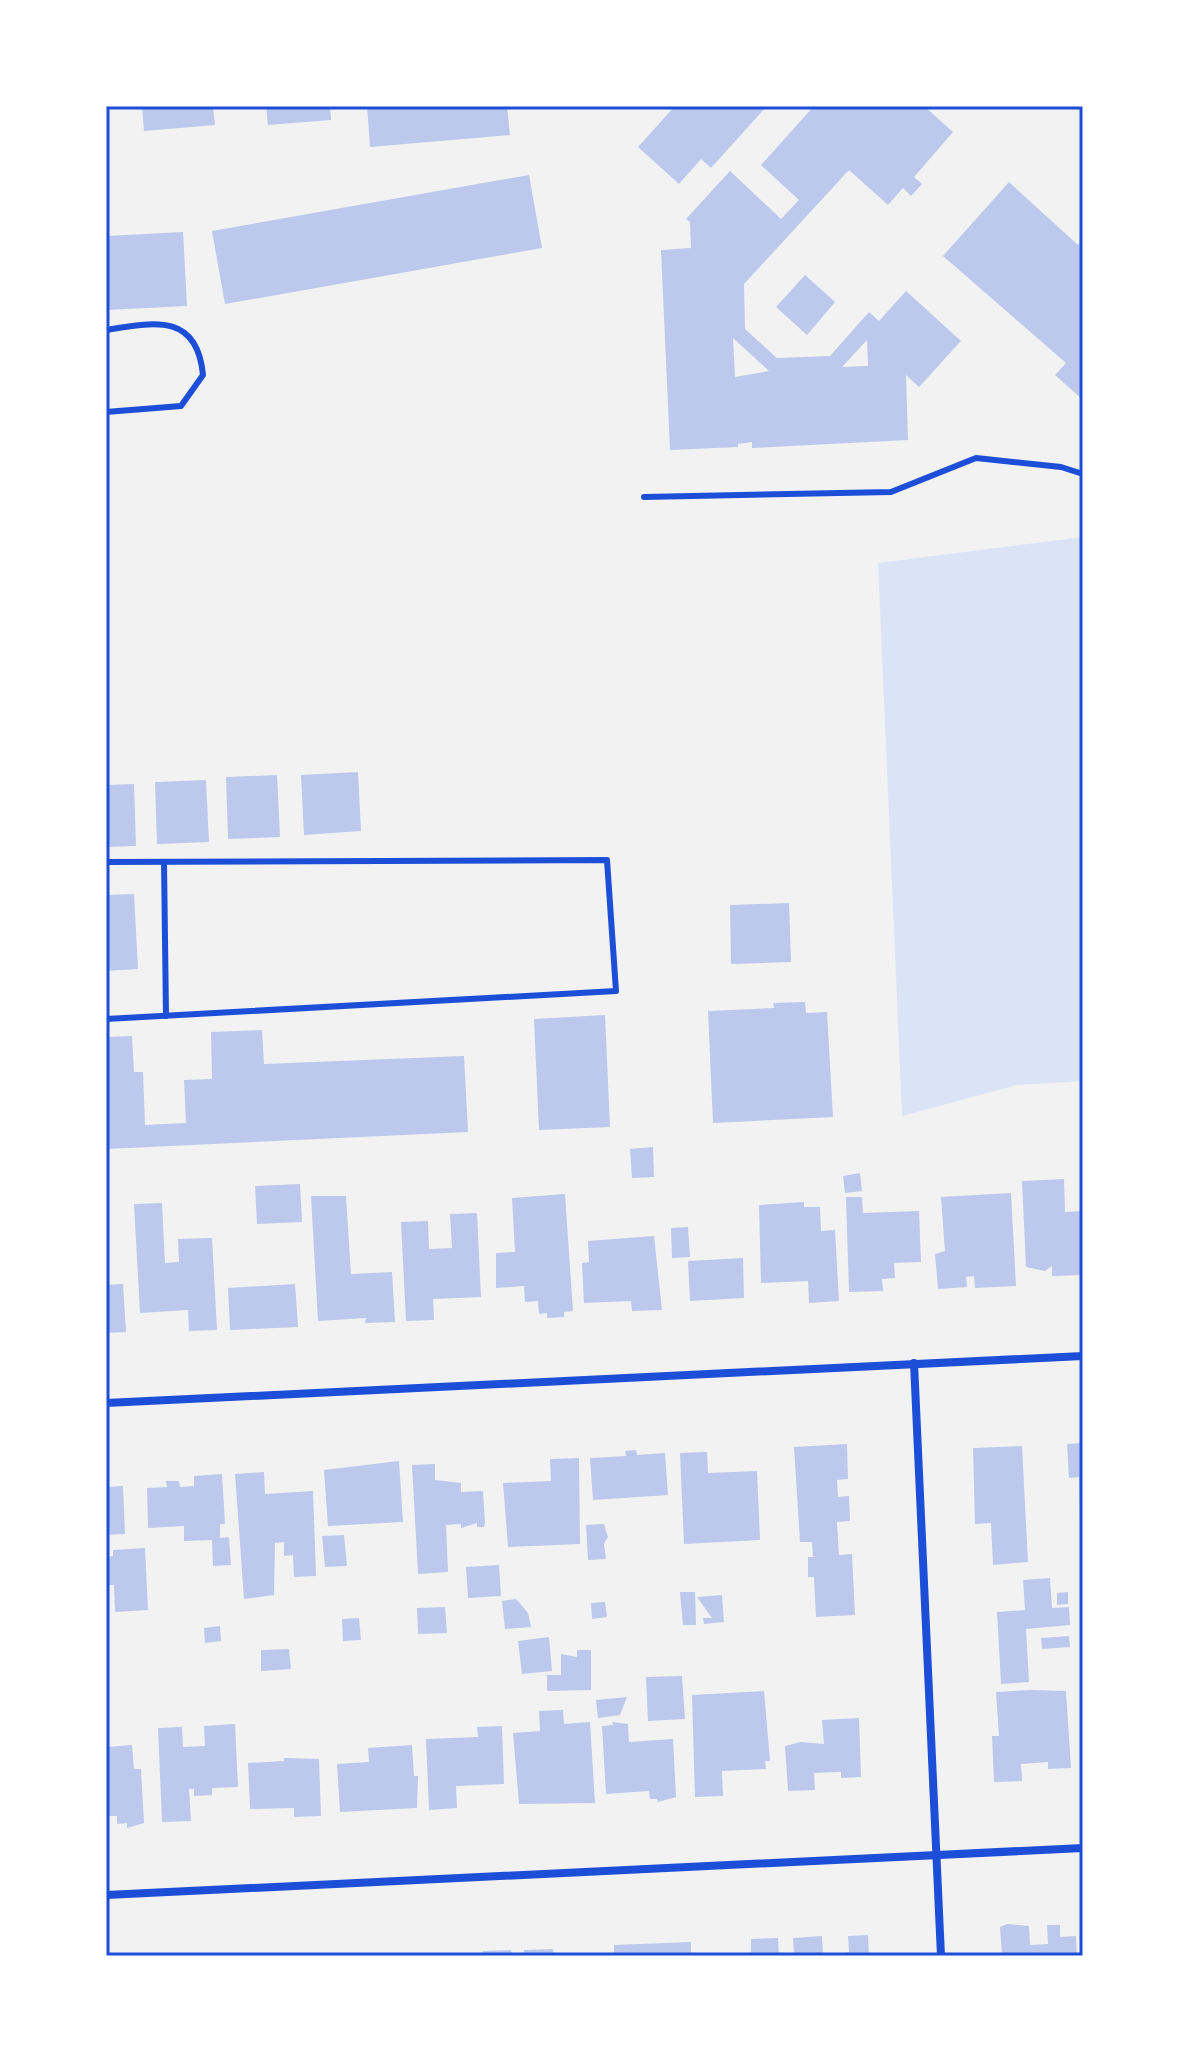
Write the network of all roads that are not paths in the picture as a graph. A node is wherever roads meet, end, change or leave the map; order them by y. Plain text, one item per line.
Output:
1 (106, 330) edge
2 (106, 412) edge
3 (1083, 474) edge
4 (644, 497) dead end
5 (106, 862) edge
6 (164, 862) junction
7 (166, 1016) junction
8 (106, 1019) edge
9 (1083, 1356) edge
10 (914, 1363) junction
11 (106, 1403) edge
12 (1083, 1848) edge
13 (936, 1853) junction
14 (106, 1895) edge
15 (941, 1956) edge

1 - 2 lane
3 - 4 lane
5 - 6 lane
6 - 7 lane
6 - 7 lane
7 - 8 lane
9 - 10 street
10 - 11 street
10 - 13 street
12 - 13 street
13 - 14 street
13 - 15 street

